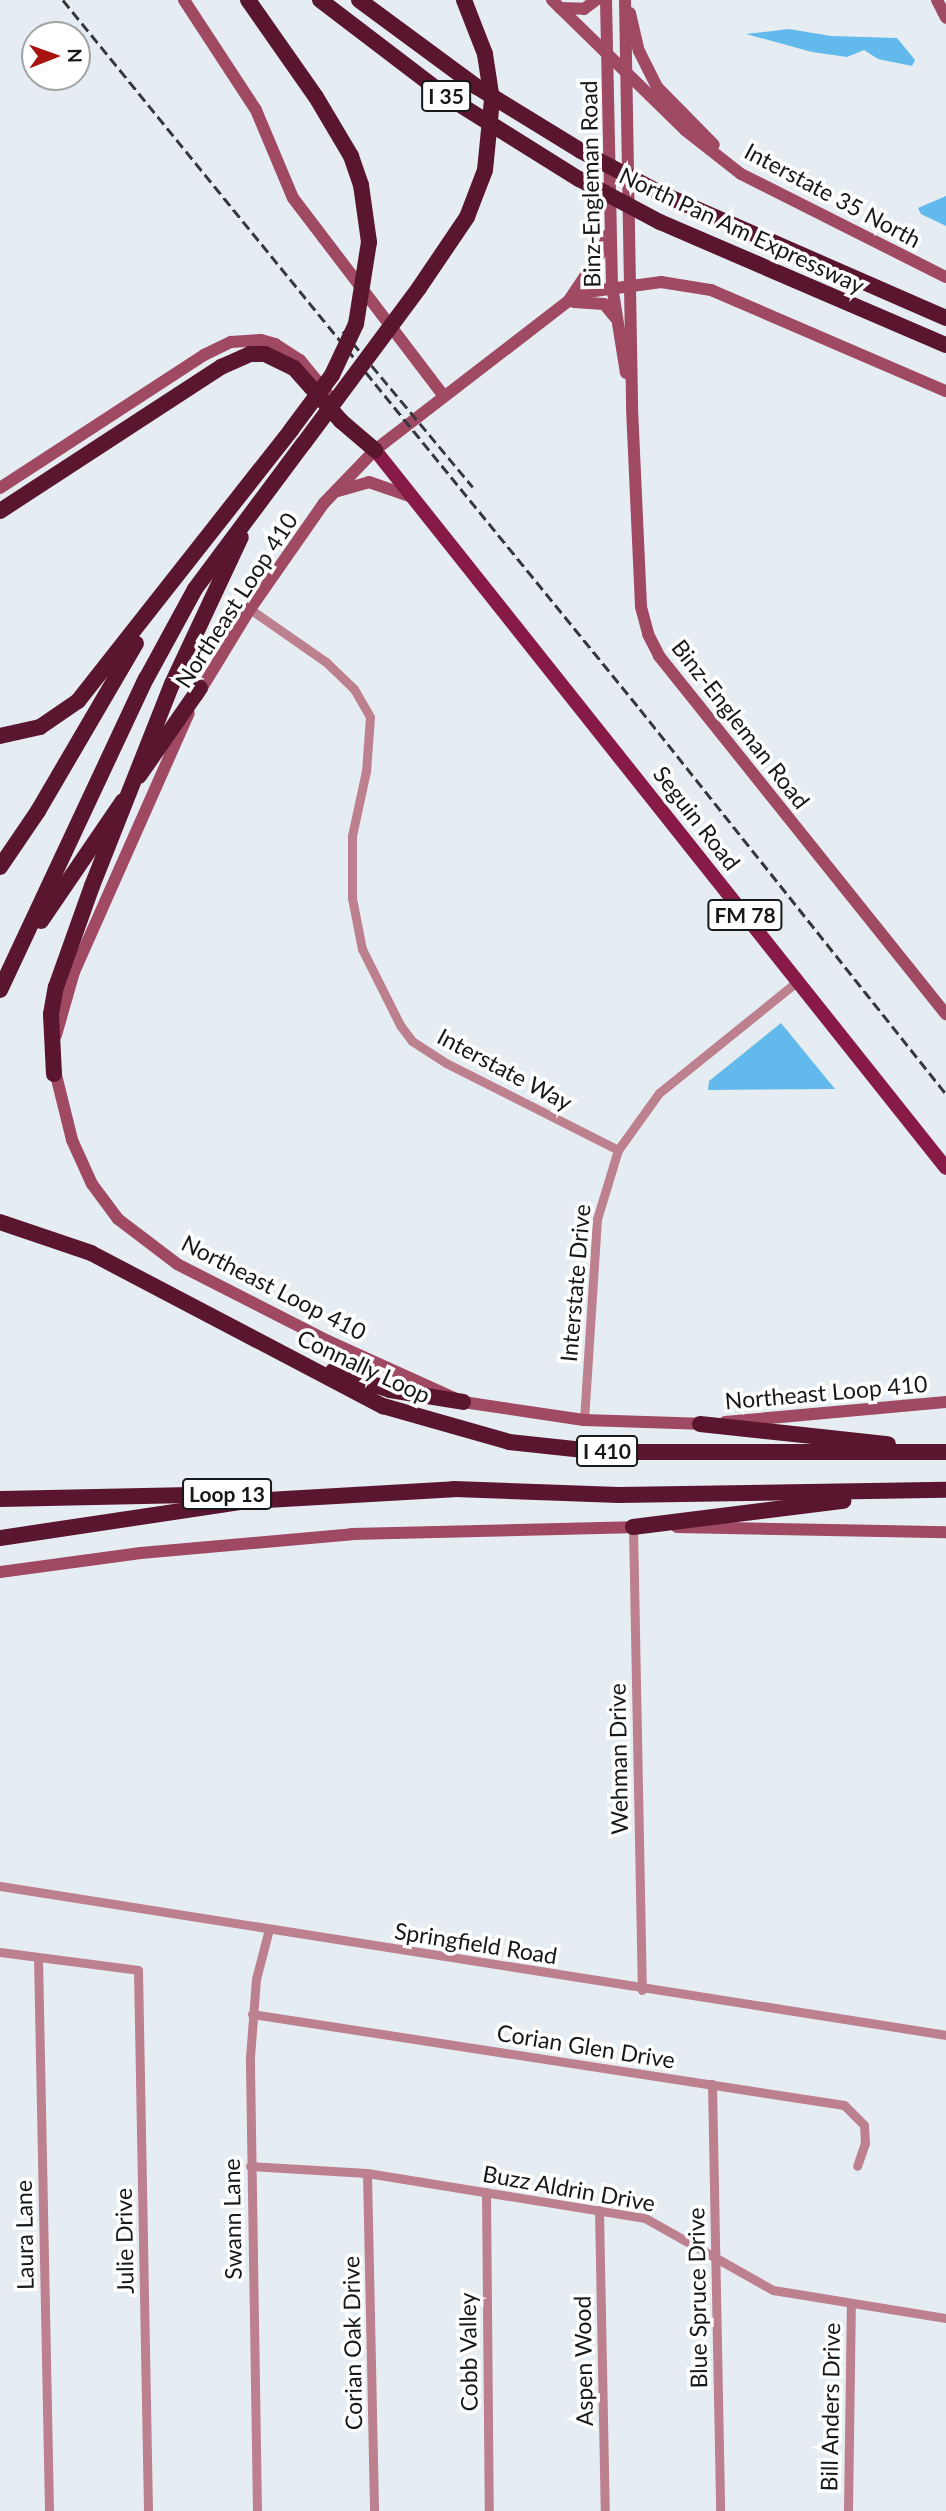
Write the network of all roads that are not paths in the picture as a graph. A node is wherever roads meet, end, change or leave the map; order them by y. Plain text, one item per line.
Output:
1 (184, 0) edge
2 (247, 0) edge
3 (320, 0) edge
4 (359, 0) edge
5 (464, 0) edge
6 (596, 0) edge
7 (606, 0) edge
8 (626, 0) edge
9 (937, 0) edge
10 (556, 4) edge
11 (946, 18) edge
12 (607, 55) junction
13 (626, 72) junction
14 (744, 176) junction
15 (696, 211) junction
16 (611, 228) junction
17 (946, 277) edge
18 (632, 283) junction
19 (612, 286) junction
20 (567, 302) junction
21 (946, 306) edge
22 (946, 318) edge
23 (616, 319) junction
24 (890, 322) junction
25 (946, 345) edge
26 (946, 353) edge
27 (946, 391) edge
28 (443, 395) junction
29 (632, 408) junction
30 (375, 450) junction
31 (0, 488) edge
32 (263, 493) junction
33 (334, 493) junction
34 (412, 497) junction
35 (0, 511) edge
36 (167, 590) junction
37 (250, 609) junction
38 (200, 688) junction
39 (0, 736) edge
40 (0, 867) edge
41 (9, 970) junction
42 (798, 981) junction
43 (0, 990) edge
44 (946, 1014) edge
45 (54, 1074) junction
46 (618, 1150) junction
47 (946, 1168) edge
48 (0, 1222) edge
49 (286, 1356) junction
50 (463, 1402) junction
51 (946, 1402) edge
52 (584, 1420) junction
53 (701, 1424) junction
54 (946, 1451) edge
55 (454, 1489) junction
56 (946, 1490) edge
57 (921, 1492) junction
58 (0, 1499) edge
59 (633, 1527) junction
60 (946, 1532) edge
61 (0, 1538) edge
62 (0, 1572) edge
63 (0, 1886) edge
64 (269, 1929) junction
65 (0, 1952) edge
66 (38, 1957) junction
67 (642, 1990) junction
68 (252, 2014) junction
69 (946, 2035) edge
70 (712, 2084) junction
71 (250, 2166) junction
72 (857, 2166) dead end
73 (367, 2174) junction
74 (486, 2192) junction
75 (598, 2210) junction
76 (716, 2258) junction
77 (851, 2303) junction
78 (946, 2318) edge
79 (49, 2511) edge
80 (148, 2511) edge
81 (257, 2511) edge
82 (374, 2511) edge
83 (489, 2511) edge
84 (605, 2511) edge
85 (720, 2511) edge
86 (848, 2511) edge

1 - 28 main road
2 - 36 highway, bridge
3 - 24 highway, North Pan Am Expressway / I 35, bridge
4 - 15 highway, North Pan Am Expressway / I 35, bridge
5 - 32 highway, bridge
6 - 10 main road
7 - 12 main road, Binz-Engleman Road
8 - 13 main road, Binz-Engleman Road
8 - 14 main road
9 - 11 main road
10 - 12 main road, Interstate 35 North
12 - 13 main road, Interstate 35 North
12 - 16 main road, Binz-Engleman Road
13 - 14 main road, Interstate 35 North
13 - 18 main road, Binz-Engleman Road
14 - 17 main road, Interstate 35 North
15 - 21 highway
15 - 22 highway, North Pan Am Expressway / I 35
16 - 19 main road, Binz-Engleman Road
16 - 20 main road
18 - 19 main road, Northeast Loop 410
18 - 27 main road
18 - 29 main road, Binz-Engleman Road
19 - 20 main road, Northeast Loop 410
19 - 23 main road, Binz-Engleman Road
20 - 23 main road
20 - 28 main road, Northeast Loop 410
23 - 29 main road, Binz-Engleman Road
24 - 25 highway, North Pan Am Expressway / I 35
24 - 26 highway
28 - 30 main road, Northeast Loop 410
29 - 44 main road, Binz-Engleman Road
30 - 31 main road
30 - 33 main road, Northeast Loop 410
30 - 34 main road, FM 78
30 - 35 highway
32 - 41 highway
32 - 45 highway, bridge
33 - 34 main road
33 - 37 main road, Northeast Loop 410
34 - 42 main road, Seguin Road / FM 78
36 - 39 highway
36 - 40 highway
37 - 38 main road, Northeast Loop 410
37 - 46 street, Interstate Way
38 - 41 highway
38 - 45 main road, Northeast Loop 410
41 - 43 highway
42 - 46 street, Interstate Drive
42 - 47 main road, Seguin Road / FM 78
45 - 50 main road, Northeast Loop 410
46 - 52 street, Interstate Drive
48 - 49 highway, Connally Loop / I 410
49 - 50 highway
49 - 54 highway, Connally Loop / I 410
50 - 52 main road, Northeast Loop 410
51 - 53 main road, Northeast Loop 410
52 - 53 main road, Northeast Loop 410
53 - 54 highway
55 - 57 highway, I 410
55 - 58 highway, Loop 13
55 - 61 highway, I 410
56 - 57 highway, I 410
57 - 59 highway
59 - 60 main road
59 - 62 main road
59 - 67 street, Wehman Drive
63 - 64 street, Springfield Road
64 - 67 street, Springfield Road
64 - 68 street, Swann Lane
65 - 66 street
66 - 79 street, Laura Lane
66 - 80 street, Julie Drive
67 - 69 street, Springfield Road
68 - 70 street, Corian Glen Drive
68 - 71 street, Swann Lane
70 - 72 street, Corian Glen Drive
70 - 76 street, Blue Spruce Drive
71 - 73 street, Buzz Aldrin Drive
71 - 81 street, Swann Lane
73 - 74 street, Buzz Aldrin Drive
73 - 82 street, Corian Oak Drive
74 - 75 street, Buzz Aldrin Drive
74 - 83 street, Cobb Valley
75 - 76 street, Buzz Aldrin Drive
75 - 84 street, Aspen Wood
76 - 77 street, Buzz Aldrin Drive
76 - 85 street, Blue Spruce Drive
77 - 78 street, Buzz Aldrin Drive
77 - 86 street, Bill Anders Drive

